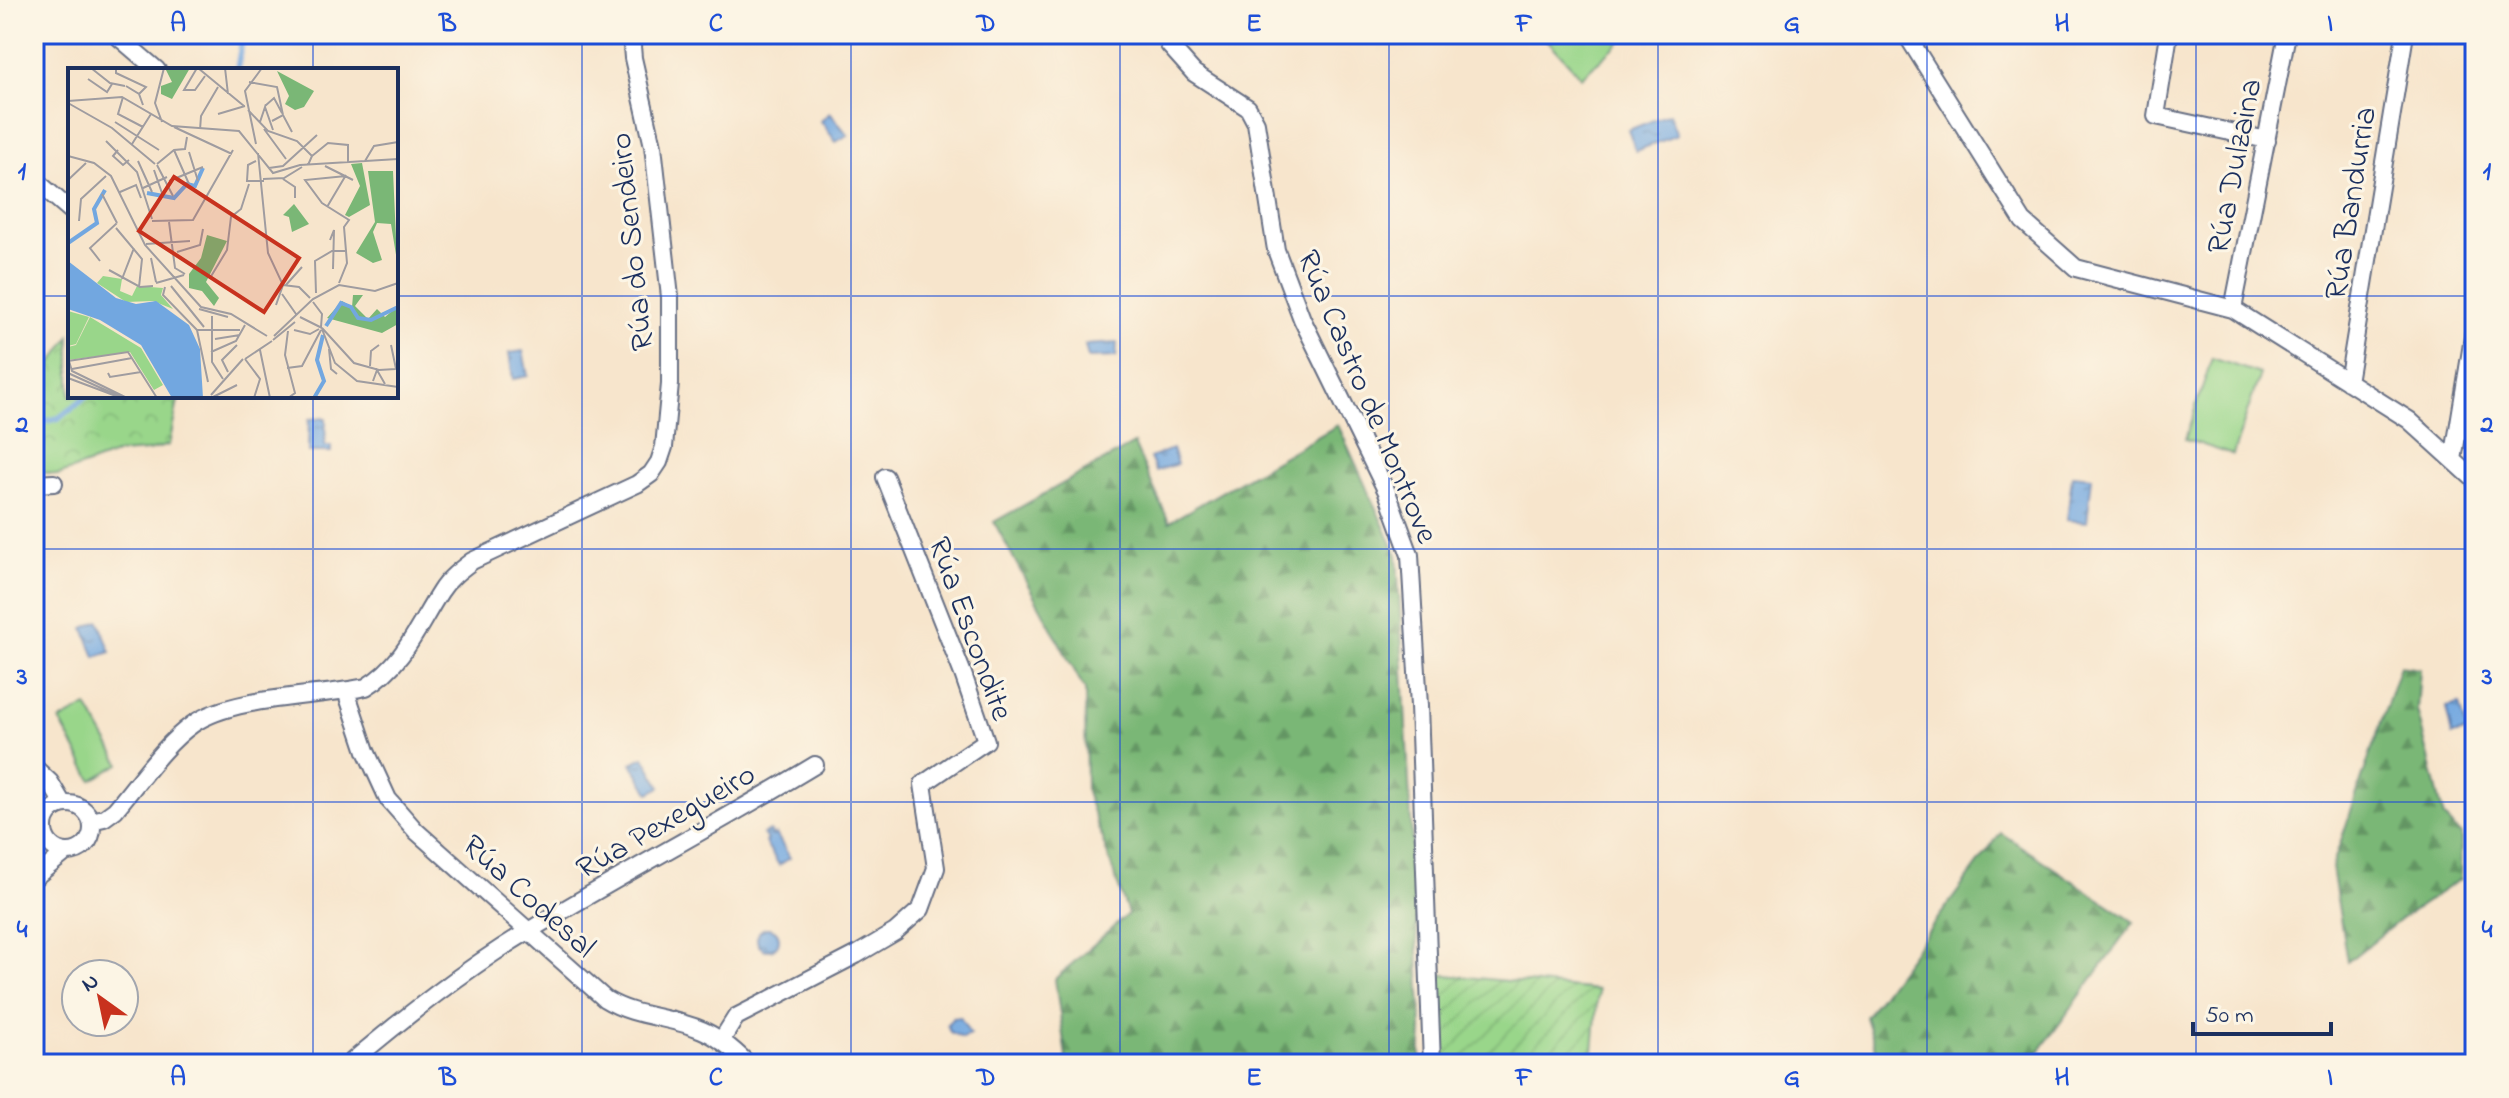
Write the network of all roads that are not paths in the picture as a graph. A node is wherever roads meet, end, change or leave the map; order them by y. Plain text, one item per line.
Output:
1 (115, 34) edge
2 (631, 34) edge
3 (1176, 34) edge
4 (1906, 34) edge
5 (2169, 34) edge
6 (2287, 34) edge
7 (2405, 34) edge
8 (155, 68) edge
9 (2267, 140) junction
10 (34, 179) edge
11 (68, 208) edge
12 (2233, 309) junction
13 (2475, 325) edge
14 (2348, 382) junction
15 (2453, 460) junction
16 (885, 477) dead end
17 (2475, 480) edge
18 (54, 483) dead end
19 (34, 484) edge
20 (346, 691) junction
21 (815, 765) dead end
22 (34, 767) edge
23 (63, 804) junction
24 (91, 821) junction
25 (46, 840) junction
26 (66, 852) junction
27 (34, 878) edge
28 (530, 930) junction
29 (721, 1041) junction
30 (349, 1064) edge
31 (748, 1064) edge
32 (1432, 1064) edge

1 - 8 street
2 - 20 street, Rúa do Sendeiro
3 - 32 street, Rúa Castro de Montrove
4 - 12 street
5 - 9 street
6 - 9 street, Rúa Dulzaina
7 - 14 street, Rúa Bandurria
9 - 12 street, Rúa Dulzaina
10 - 11 street
12 - 14 street
13 - 15 street
14 - 15 street
15 - 17 street
16 - 29 street, Rúa Escondite
18 - 19 street
20 - 24 street, Rúa do Sendeiro
20 - 28 street, Rúa Codesal
21 - 28 street, Rúa Pexegueiro
22 - 23 street
23 - 24 street
23 - 25 street, Rúa do Sendeiro
24 - 26 street, Rúa do Sendeiro
25 - 26 street
25 - 27 street, Rúa do Sendeiro
26 - 27 street, Rúa do Sendeiro
28 - 29 street, Rúa Codesal
28 - 30 street, Rúa Pexegueiro
29 - 31 street, Rúa Codesal

